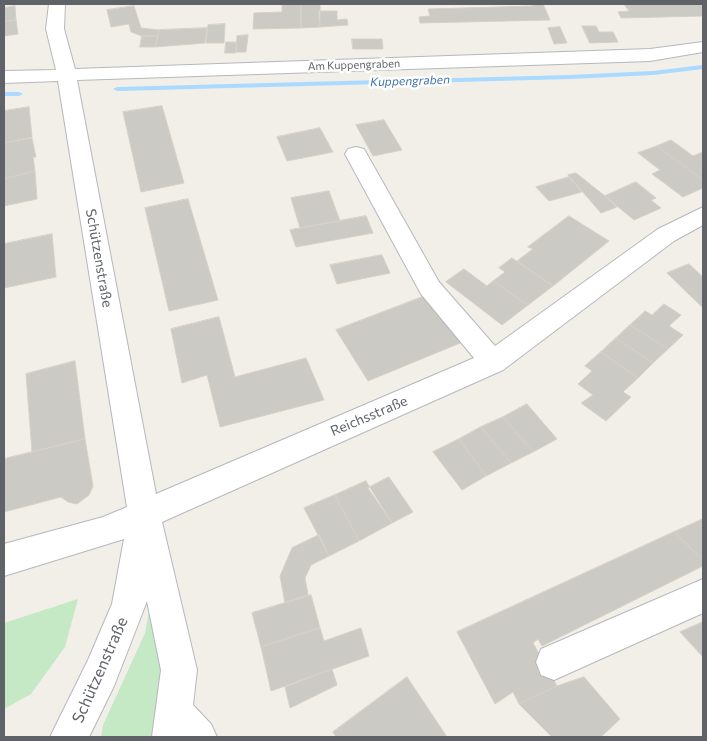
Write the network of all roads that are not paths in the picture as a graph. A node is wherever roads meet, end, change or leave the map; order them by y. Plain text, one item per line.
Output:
1 (57, 4) edge
2 (703, 48) edge
3 (67, 76) junction
4 (4, 77) edge
5 (356, 154) dead end
6 (703, 215) edge
7 (493, 362) junction
8 (144, 513) junction
9 (4, 560) edge
10 (703, 596) edge
11 (554, 662) dead end
12 (181, 729) edge
13 (69, 737) edge

1 - 3 street, Schützenstraße
2 - 3 street, Am Kuppengraben
3 - 4 street, Am Kuppengraben
3 - 8 street, Schützenstraße
5 - 7 street
6 - 7 street, Reichsstraße
7 - 8 street, Reichsstraße
8 - 9 street, Reichsstraße
8 - 12 street, Schützenstraße
8 - 13 street, Schützenstraße
10 - 11 street

